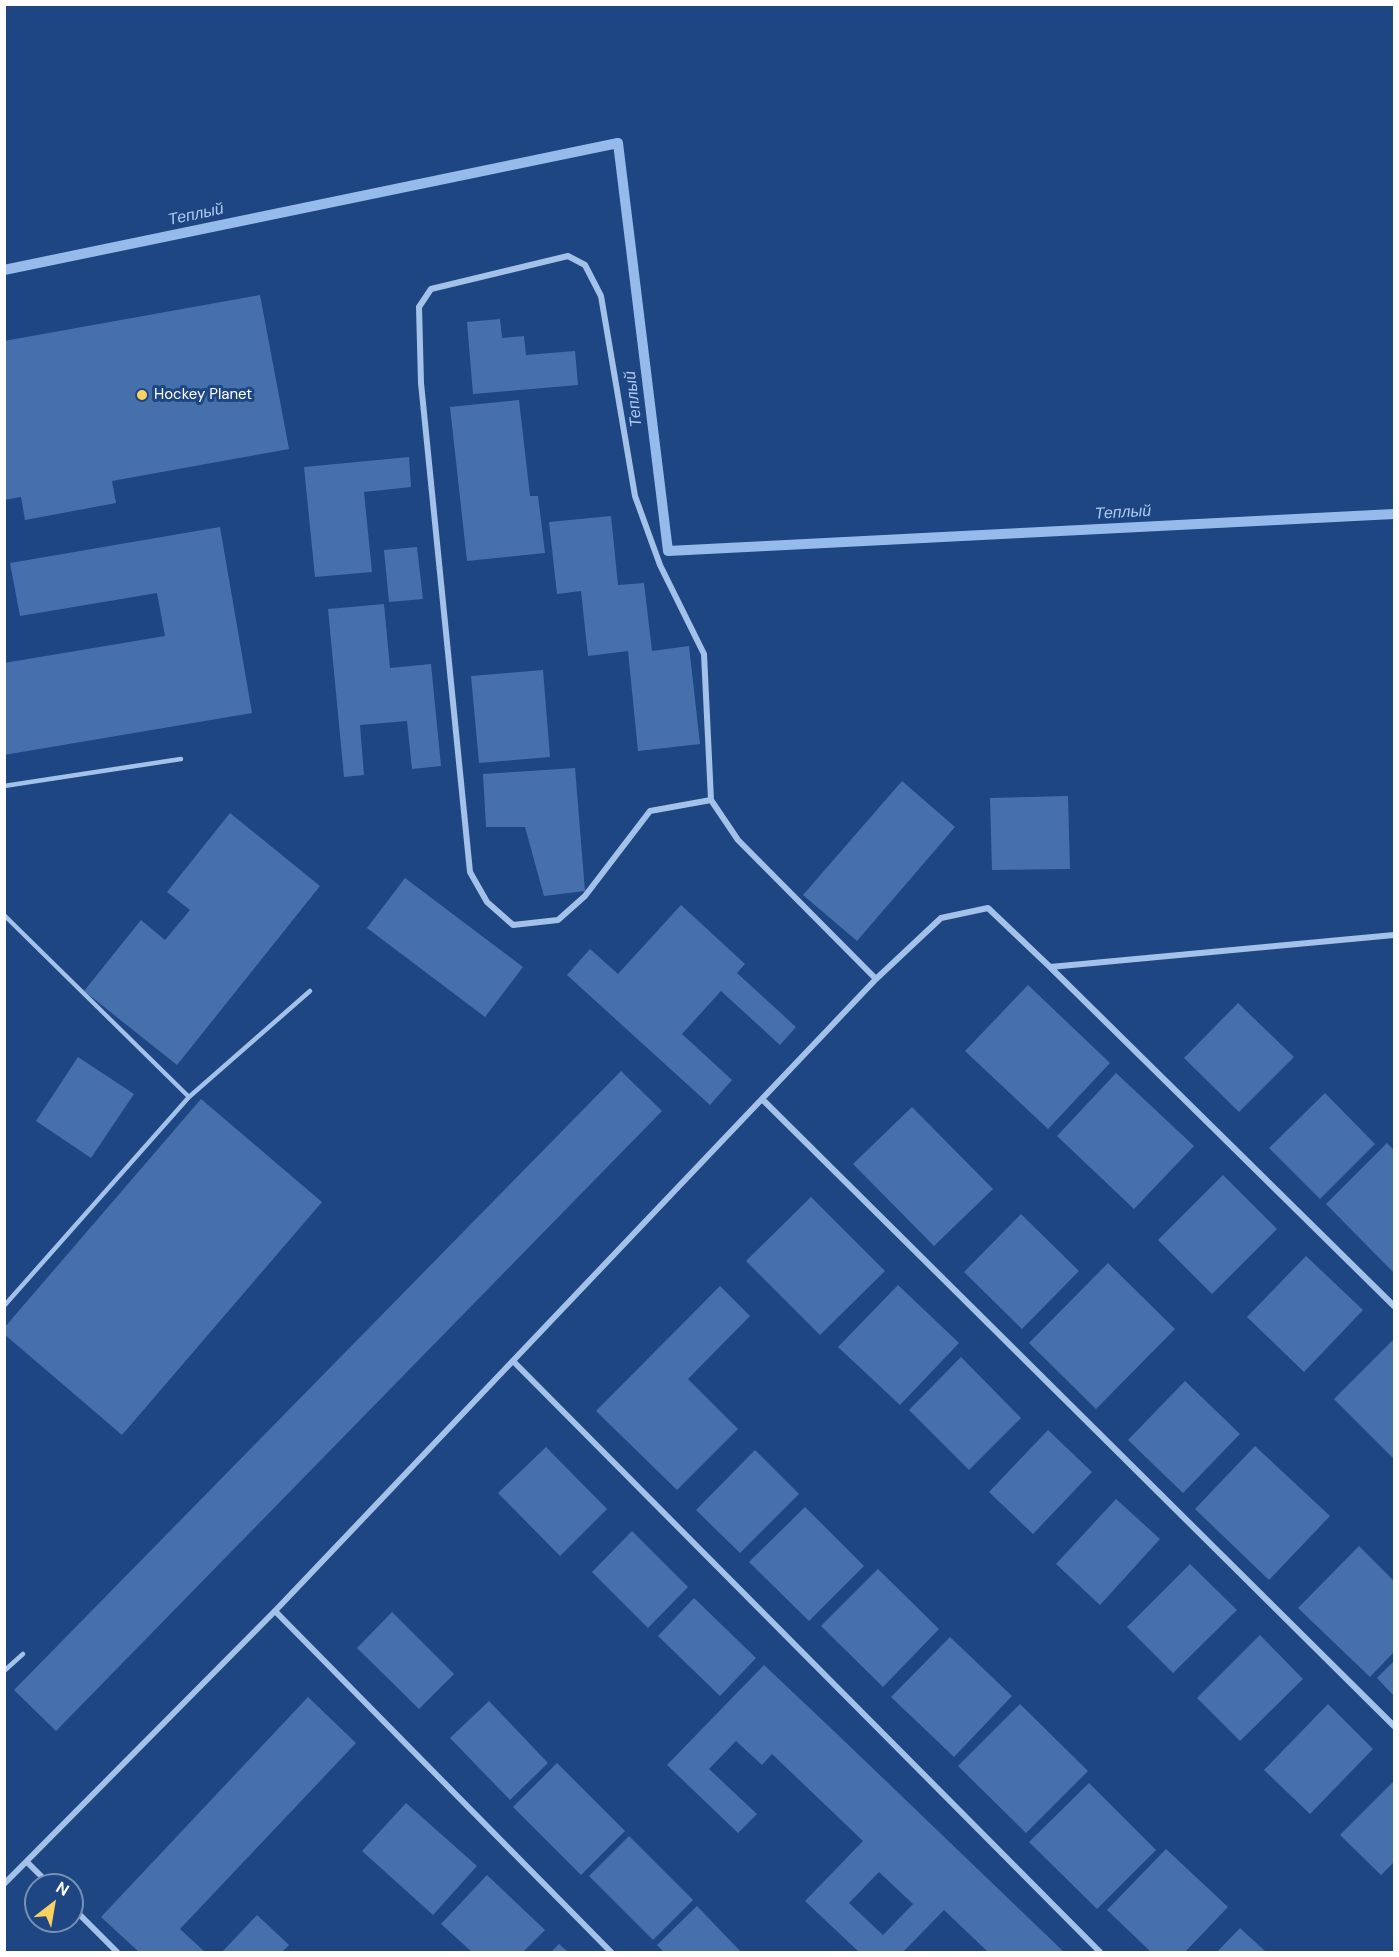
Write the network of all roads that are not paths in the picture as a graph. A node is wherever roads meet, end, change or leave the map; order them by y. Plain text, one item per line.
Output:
1 (181, 759) dead end
2 (4, 786) edge
3 (711, 800) junction
4 (4, 915) edge
5 (1395, 935) edge
6 (1050, 967) junction
7 (876, 979) junction
8 (310, 991) dead end
9 (189, 1097) junction
10 (763, 1100) junction
11 (4, 1306) edge
12 (1395, 1306) edge
13 (513, 1361) junction
14 (275, 1611) junction
15 (23, 1654) dead end
16 (4, 1671) edge
17 (1395, 1726) edge
18 (27, 1862) junction
19 (38, 1873) edge
20 (4, 1884) edge
21 (84, 1919) edge
22 (117, 1953) edge
23 (611, 1953) edge
24 (1100, 1953) edge

1 - 2 lane
3 - 3 street
3 - 7 street
4 - 9 lane
5 - 6 street
6 - 7 street
6 - 12 street
7 - 10 street
8 - 9 lane
9 - 11 lane
10 - 13 street
10 - 17 street
13 - 14 street
13 - 24 street
14 - 18 street
14 - 23 street
15 - 16 lane
18 - 19 street
18 - 20 street
21 - 22 street

